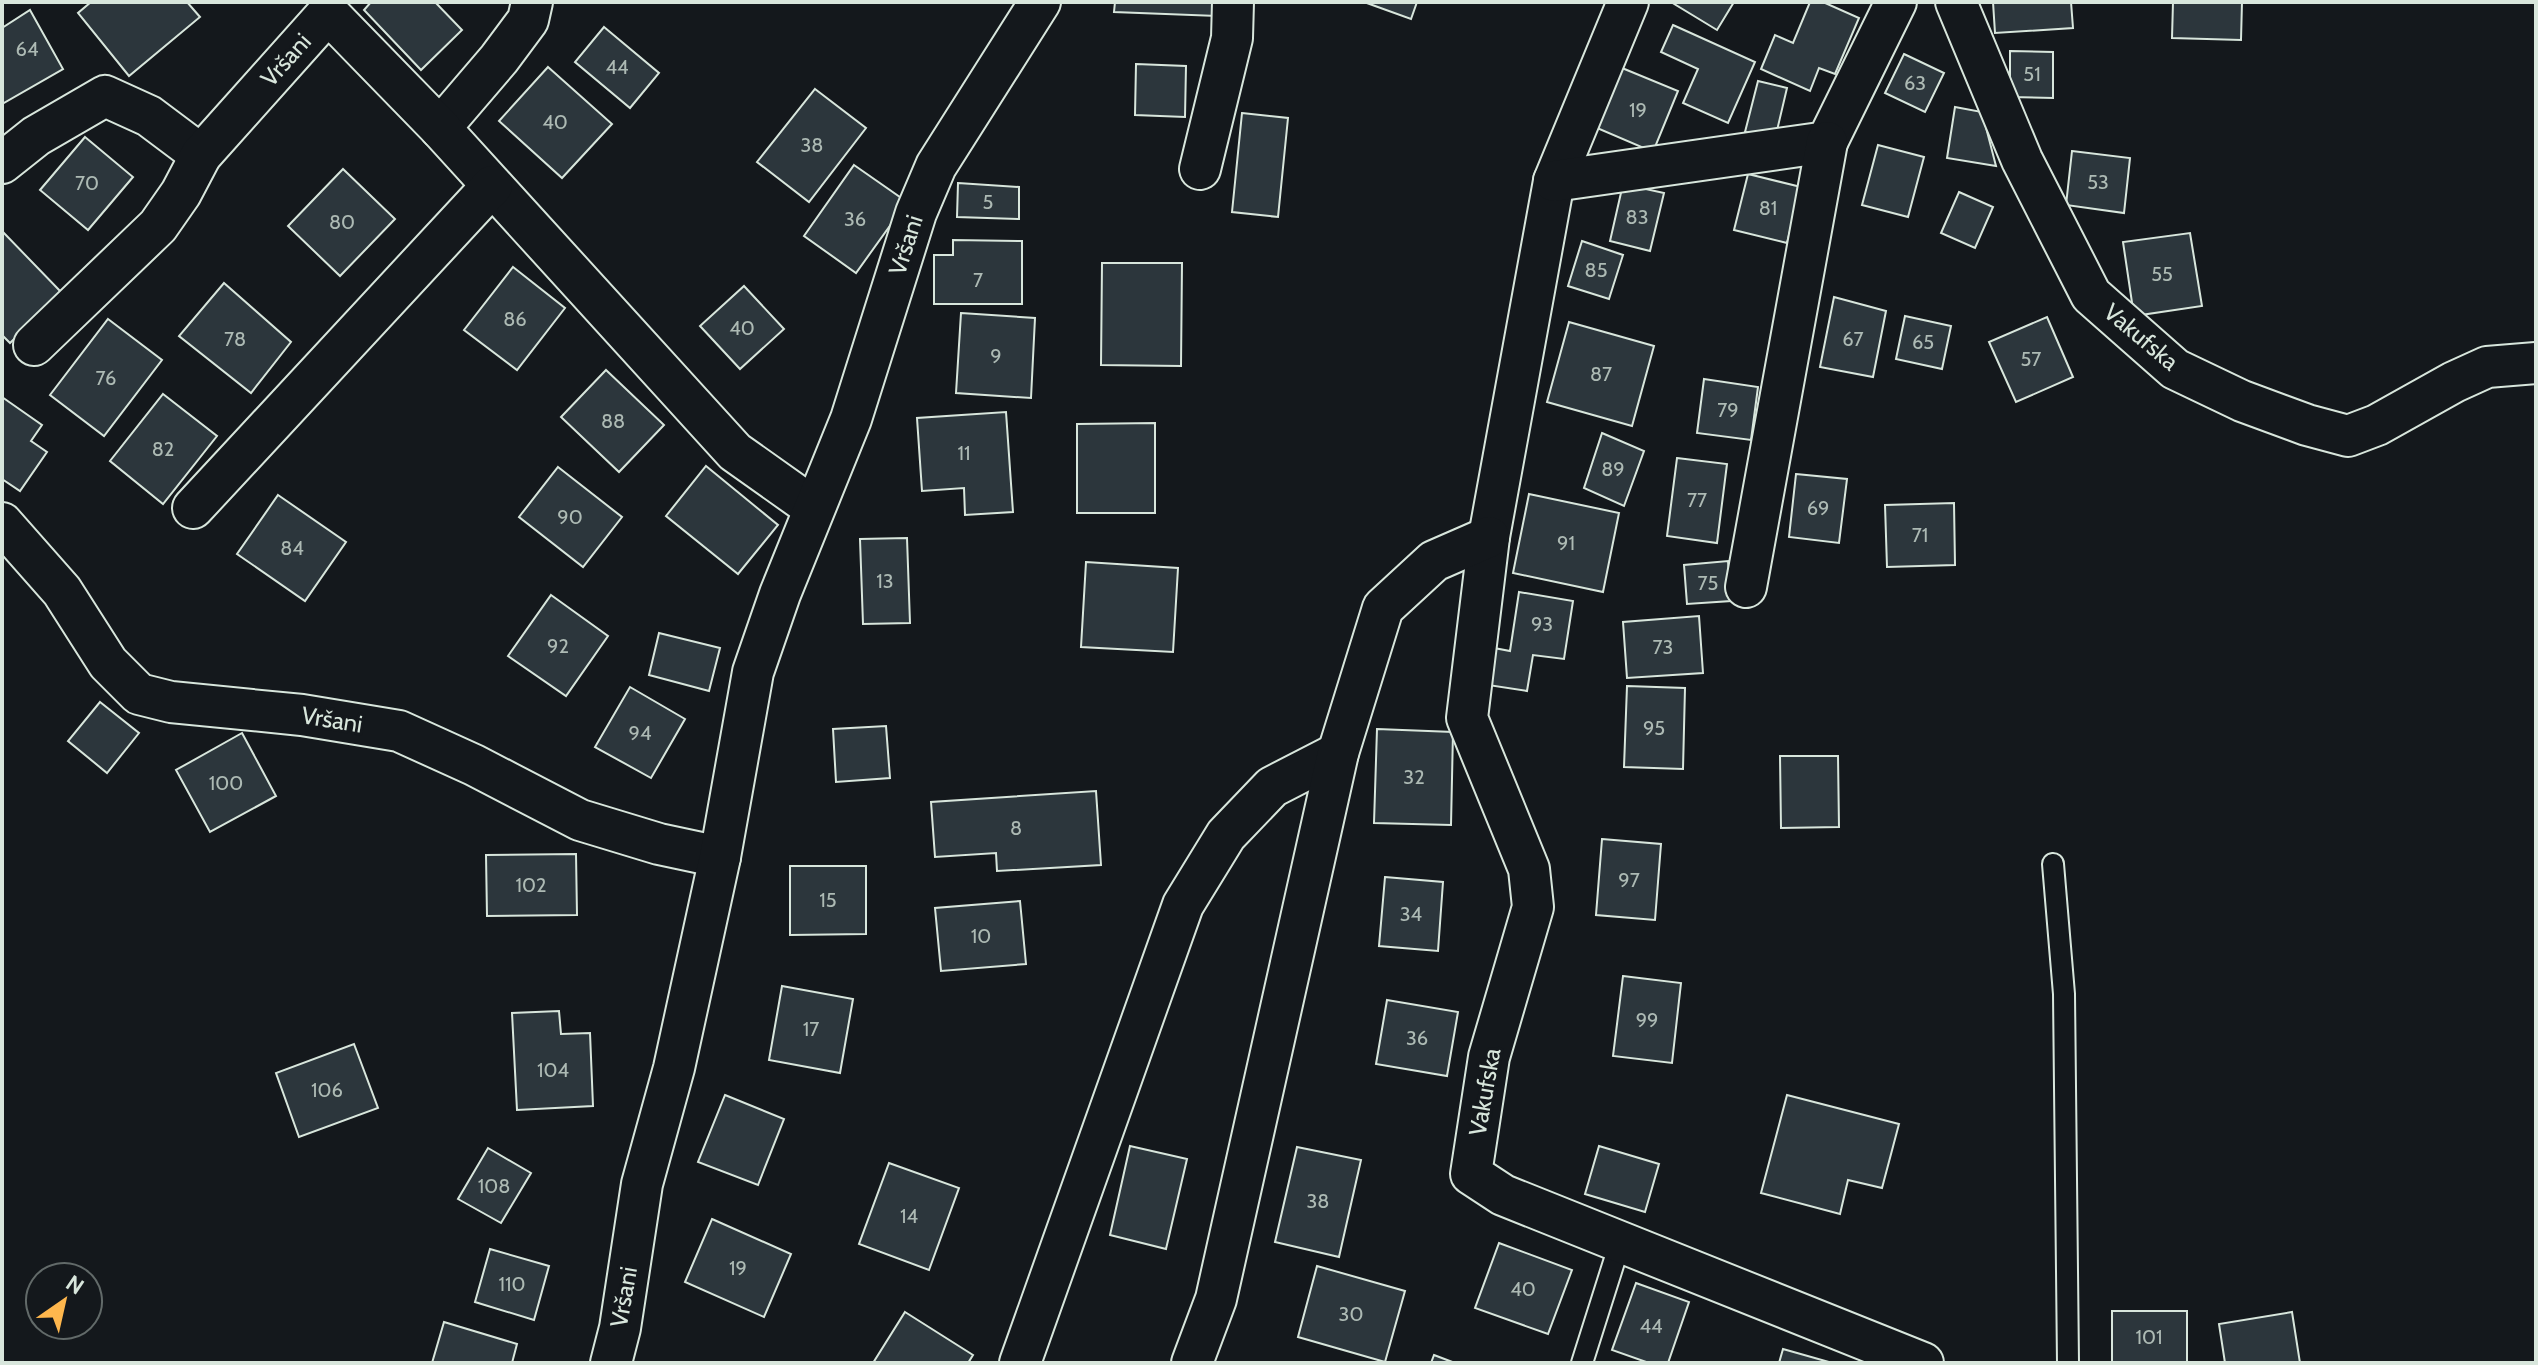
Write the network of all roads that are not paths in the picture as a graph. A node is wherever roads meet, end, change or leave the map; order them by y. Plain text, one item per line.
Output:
1 (532, 2) edge
2 (1040, 2) edge
3 (1233, 2) edge
4 (1628, 2) edge
5 (1896, 2) edge
6 (1956, 2) edge
7 (440, 128) junction
8 (1827, 142) junction
9 (201, 155) junction
10 (2, 163) edge
11 (1200, 169) dead end
12 (1554, 181) junction
13 (492, 186) junction
14 (34, 345) dead end
15 (2536, 363) edge
16 (193, 508) dead end
17 (814, 508) junction
18 (2, 523) edge
19 (1489, 537) junction
20 (1746, 587) dead end
21 (1338, 753) junction
22 (720, 857) junction
23 (2053, 864) dead end
24 (1620, 1243) junction
25 (611, 1363) edge
26 (1020, 1363) edge
27 (1192, 1363) edge
28 (1582, 1363) edge
29 (1923, 1363) edge
30 (2068, 1363) edge

1 - 7 street
2 - 17 street, Vršani
3 - 11 street
4 - 12 street, Vakufska
5 - 8 street
6 - 15 street, Vakufska
7 - 9 street, Vršani
7 - 13 street, Vršani
8 - 12 street
8 - 20 street
9 - 10 street
9 - 14 street, Vršani
12 - 19 street, Vakufska
13 - 16 street
13 - 17 street, Vršani
17 - 22 street, Vršani
18 - 22 street, Vršani
19 - 21 street
19 - 24 street, Vakufska
21 - 26 street
21 - 27 street
22 - 25 street, Vršani
23 - 30 lane
24 - 28 lane
24 - 29 street, Vakufska

